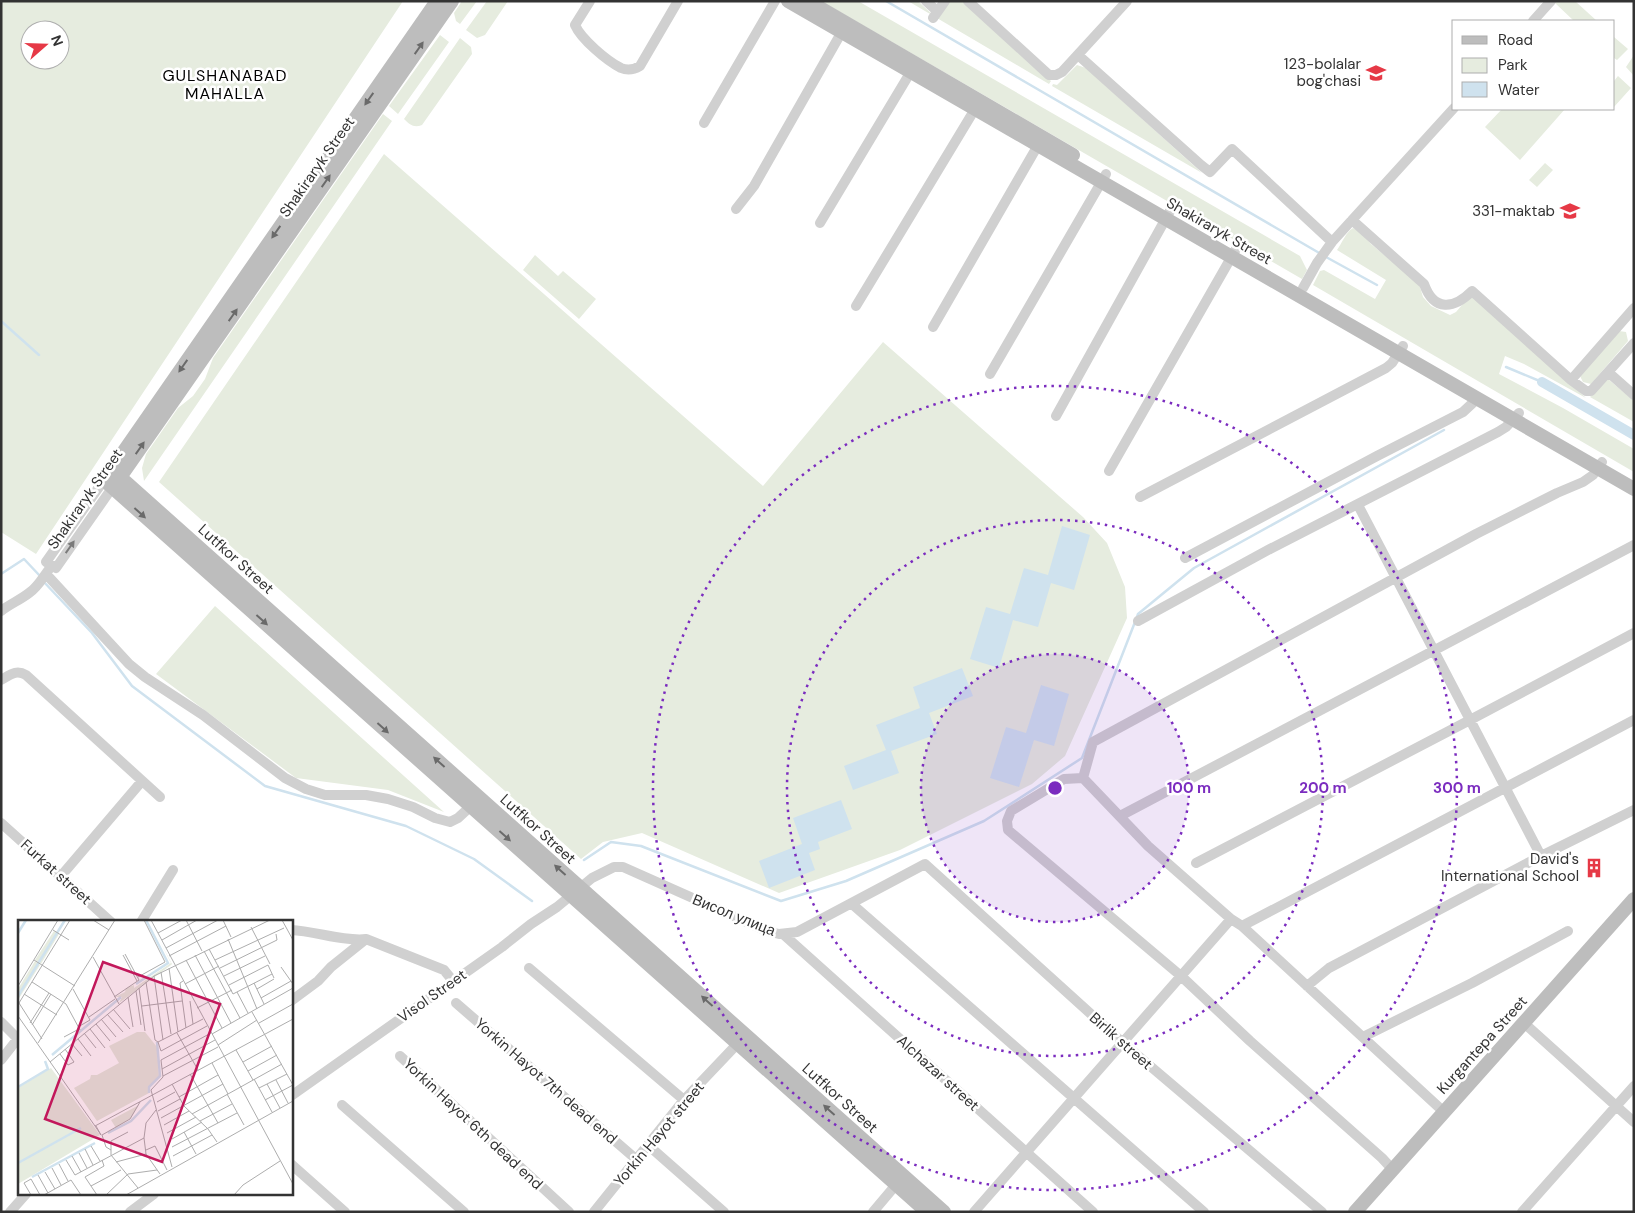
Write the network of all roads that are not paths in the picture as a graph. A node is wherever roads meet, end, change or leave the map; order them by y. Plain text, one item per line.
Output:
1 (437, 1) edge
2 (452, 1) edge
3 (590, 1) edge
4 (678, 1) edge
5 (775, 1) edge
6 (788, 1) edge
7 (808, 1) edge
8 (926, 1) edge
9 (945, 1) edge
10 (968, 1) edge
11 (1127, 1) edge
12 (1551, 1) edge
13 (1534, 20) edge
14 (844, 28) junction
15 (1078, 56) junction
16 (913, 68) junction
17 (978, 105) junction
18 (1452, 110) edge
19 (704, 123) dead end
20 (1041, 141) junction
21 (1104, 178) junction
22 (736, 208) dead end
23 (1168, 215) junction
24 (1352, 220) junction
25 (820, 223) dead end
26 (1330, 245) junction
27 (1234, 253) junction
28 (1303, 288) junction
29 (856, 306) dead end
30 (1634, 308) edge
31 (933, 327) dead end
32 (1634, 343) edge
33 (1401, 350) junction
34 (1608, 372) junction
35 (990, 374) dead end
36 (1571, 380) junction
37 (1634, 395) edge
38 (1477, 399) junction
39 (1056, 416) dead end
40 (1516, 417) junction
41 (1600, 465) junction
42 (1108, 470) dead end
43 (112, 479) junction
44 (1634, 481) edge
45 (1634, 489) edge
46 (1140, 497) dead end
47 (1358, 505) junction
48 (1634, 544) edge
49 (1185, 558) dead end
50 (49, 570) junction
51 (1396, 578) junction
52 (1, 611) edge
53 (1138, 621) dead end
54 (1634, 633) edge
55 (1433, 649) junction
56 (1, 680) edge
57 (1470, 720) junction
58 (1634, 720) edge
59 (1084, 778) junction
60 (142, 780) junction
61 (1505, 787) junction
62 (160, 797) dead end
63 (471, 806) junction
64 (1634, 810) edge
65 (1120, 816) junction
66 (1, 823) edge
67 (1541, 856) junction
68 (1196, 863) dead end
69 (925, 864) joint
70 (173, 870) dead end
71 (61, 876) junction
72 (576, 891) junction
73 (1634, 899) edge
74 (852, 904) junction
75 (1634, 913) edge
76 (1231, 919) junction
77 (109, 920) edge
78 (142, 920) edge
79 (1242, 926) junction
80 (292, 930) edge
81 (1568, 931) dead end
82 (783, 934) junction
83 (366, 939) junction
84 (529, 968) dead end
85 (1181, 976) junction
86 (453, 981) junction
87 (1307, 986) junction
88 (292, 1000) edge
89 (456, 1003) dead end
90 (1, 1022) edge
91 (1527, 1026) junction
92 (1363, 1037) junction
93 (18, 1038) edge
94 (742, 1040) junction
95 (1123, 1043) junction
96 (400, 1056) dead end
97 (1, 1060) edge
98 (1634, 1086) edge
99 (292, 1095) edge
100 (1075, 1098) junction
101 (684, 1100) junction
102 (342, 1105) dead end
103 (1616, 1106) junction
104 (1444, 1112) junction
105 (1634, 1122) edge
106 (649, 1146) junction
107 (1026, 1153) junction
108 (637, 1160) junction
109 (292, 1165) edge
110 (1393, 1170) junction
111 (900, 1180) junction
112 (24, 1196) edge
113 (151, 1196) edge
114 (10, 1212) edge
115 (130, 1212) edge
116 (345, 1212) edge
117 (464, 1212) edge
118 (569, 1212) edge
119 (594, 1212) edge
120 (724, 1212) edge
121 (872, 1212) edge
122 (928, 1212) edge
123 (944, 1212) edge
124 (974, 1212) edge
125 (1093, 1212) edge
126 (1204, 1212) edge
127 (1322, 1212) edge
128 (1355, 1212) edge
129 (1368, 1212) edge
130 (1522, 1212) edge

1 -> 43 main road, Shakiraryk Street
43 -> 2 main road, Shakiraryk Street
3 - 4 street
5 - 19 street
6 - 14 main road, Shakiraryk Street
7 - 14 main road, Shakiraryk Street
8 - 9 street
10 - 15 street
11 - 15 street
12 - 13 street
14 - 16 main road, Shakiraryk Street
14 - 22 street
15 - 26 street
16 - 17 main road, Shakiraryk Street
16 - 25 street
17 - 20 main road, Shakiraryk Street
17 - 29 street
18 - 24 street
20 - 21 main road, Shakiraryk Street
20 - 31 street
21 - 23 main road, Shakiraryk Street
21 - 35 street
23 - 27 main road, Shakiraryk Street
23 - 39 street
24 - 26 street
24 - 36 street
26 - 28 street
27 - 28 main road, Shakiraryk Street
27 - 33 main road, Shakiraryk Street
27 - 42 street
28 - 33 main road, Shakiraryk Street
30 - 36 street
32 - 34 street
33 - 38 main road, Shakiraryk Street
33 - 40 main road, Shakiraryk Street
33 - 46 street
34 - 36 street
34 - 37 street
38 - 40 main road, Shakiraryk Street
38 - 49 street
40 - 41 main road, Shakiraryk Street
40 - 47 street
41 - 44 main road, Shakiraryk Street
41 - 45 main road, Shakiraryk Street
41 - 51 street
43 - 50 street, Shakiraryk Street
43 -> 63 main road, Lutfkor Street
72 -> 43 main road, Lutfkor Street
47 - 51 street
47 - 53 street
48 - 55 street
50 - 52 street
50 - 63 street
51 - 55 street
51 - 59 street
54 - 57 street
55 - 57 street
55 - 65 street
56 - 60 street
57 - 61 street
57 - 68 street
58 - 61 street
59 - 65 street
59 - 85 street
60 - 62 street
60 - 71 street
61 - 67 street
61 - 79 street
63 -> 72 main road, Lutfkor Street
64 - 67 street
65 - 76 street
66 - 71 street, Furkat street
67 - 87 street
69 - 74 street, Висол улица
69 - 95 street, Birlik street
70 - 78 street
71 - 77 street, Furkat street
72 - 82 street, Висол улица
72 - 86 street, Visol Street
72 - 94 main road, Lutfkor Street
73 - 91 main road, Kurgantepa Street
74 - 82 street, Висол улица
74 - 100 street
75 - 91 main road, Kurgantepa Street
76 - 79 street
76 - 85 street
79 - 87 street
80 - 83 street
81 - 92 street
82 - 107 street, Alchazar street
83 - 86 street
83 - 88 street
84 - 101 street
85 - 95 street
85 - 110 street
86 - 99 street, Visol Street
87 - 92 street
89 - 108 street, Yorkin Hayot 7th dead end
90 - 93 street
91 - 103 street
91 - 104 main road, Kurgantepa Street
91 - 129 main road, Kurgantepa Street
92 - 104 street
93 - 97 street
94 - 101 street, Yorkin Hayot street
94 - 111 main road, Lutfkor Street
95 - 100 street
95 - 127 street, Birlik street
96 - 118 street, Yorkin Hayot 6th dead end
98 - 103 street
100 - 107 street
100 - 126 street
101 - 106 street, Yorkin Hayot street
102 - 117 street
103 - 105 street
103 - 130 street
104 - 110 main road, Kurgantepa Street
106 - 108 street, Yorkin Hayot street
106 - 120 street
107 - 124 street
107 - 125 street, Alchazar street
108 - 119 street, Yorkin Hayot street
109 - 116 street
110 - 128 main road, Kurgantepa Street
111 - 121 street
111 - 122 main road, Lutfkor Street
111 - 123 main road, Lutfkor Street
112 - 114 street
113 - 115 street

